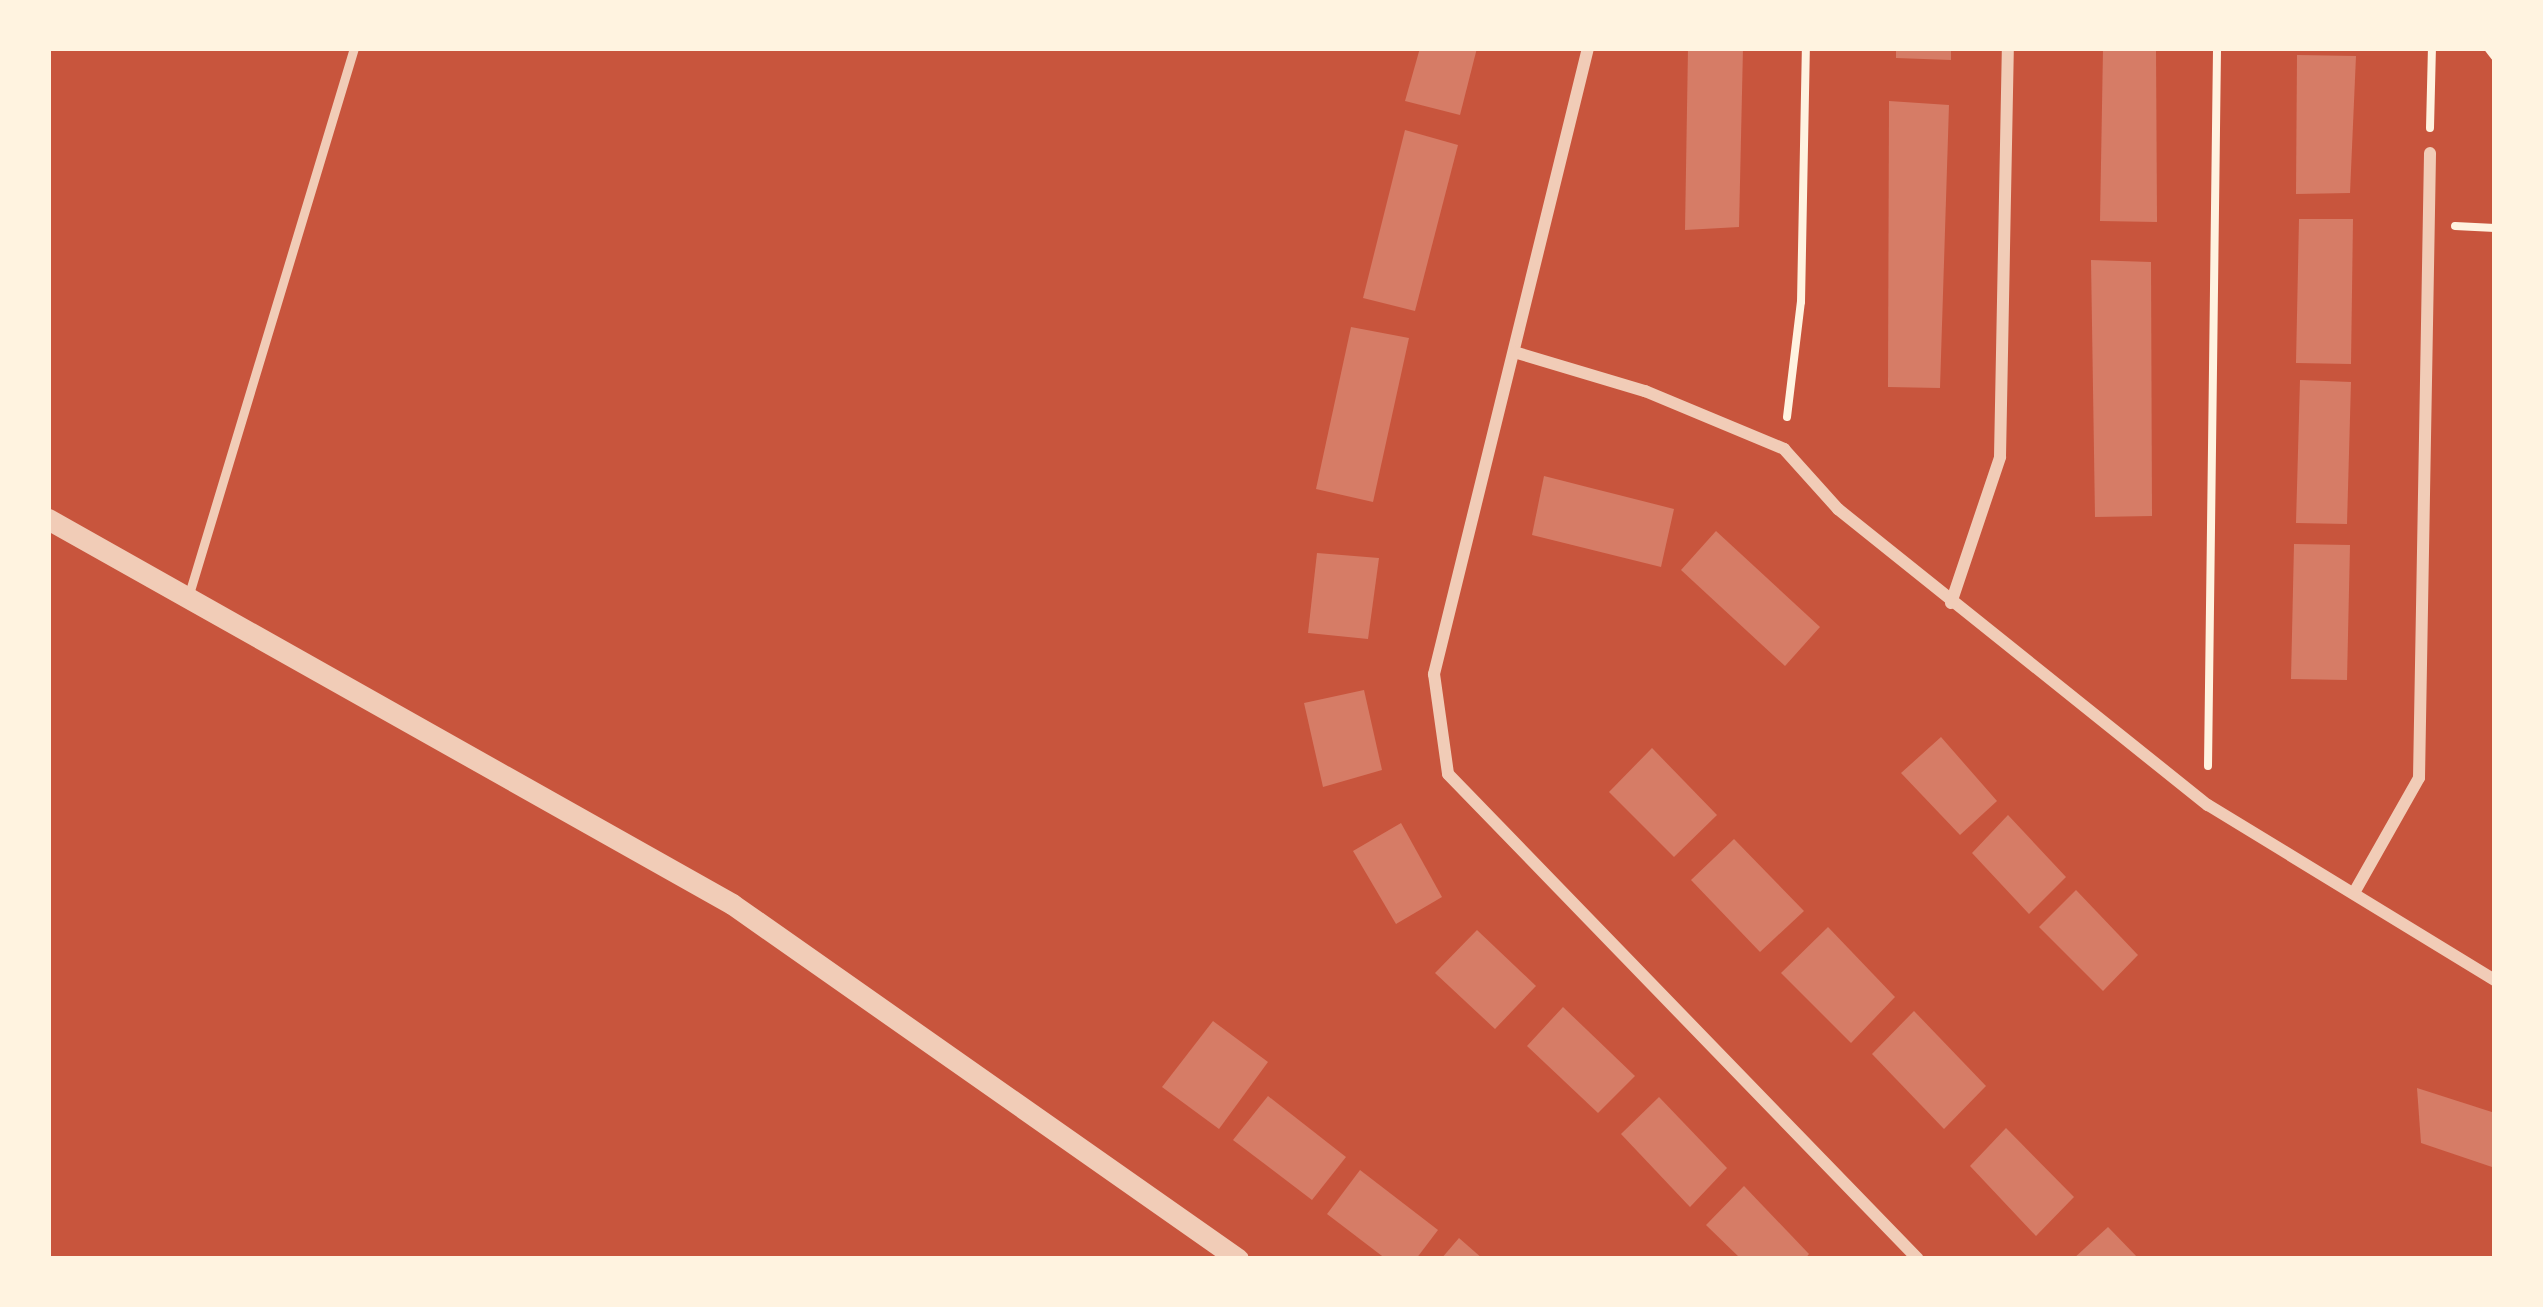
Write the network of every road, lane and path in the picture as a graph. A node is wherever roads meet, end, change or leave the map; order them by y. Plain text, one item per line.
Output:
1 (354, 48) edge
2 (1588, 48) edge
3 (1806, 48) edge
4 (2008, 48) edge
5 (2217, 48) edge
6 (2432, 48) edge
7 (2488, 48) edge
8 (2495, 57) edge
9 (2430, 153) joint
10 (1514, 352) junction
11 (1784, 449) junction
12 (48, 519) edge
13 (188, 598) junction
14 (1951, 603) junction
15 (2208, 805) junction
16 (2355, 891) junction
17 (2495, 980) edge
18 (1238, 1259) edge
19 (1918, 1259) edge

1 - 13 lane
2 - 10 street
3 - 11 path
4 - 14 street
5 - 15 path
6 - 9 path
7 - 8 path
9 - 16 street
10 - 11 street
10 - 19 street
11 - 14 street
12 - 13 street
13 - 18 street
14 - 15 street
15 - 16 street
16 - 17 street

